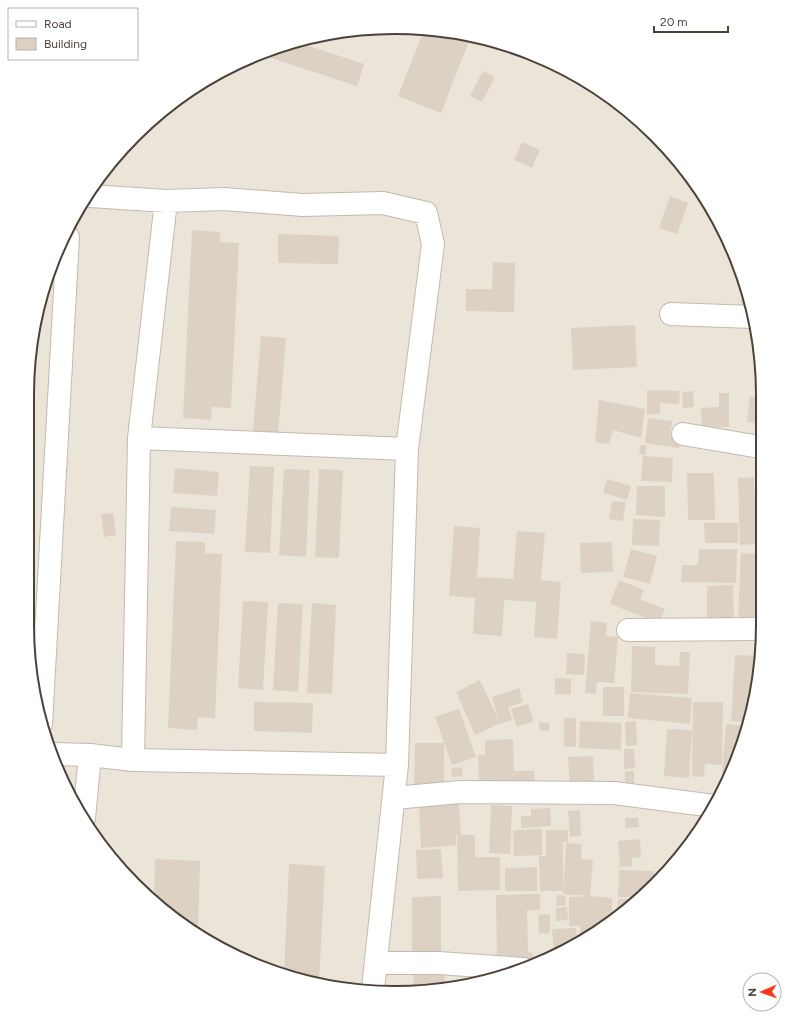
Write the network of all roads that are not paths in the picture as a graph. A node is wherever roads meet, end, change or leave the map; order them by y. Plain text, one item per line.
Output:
1 (94, 196) edge
2 (166, 201) junction
3 (68, 242) edge
4 (671, 314) dead end
5 (747, 317) edge
6 (683, 434) dead end
7 (139, 438) junction
8 (756, 445) edge
9 (407, 450) junction
10 (756, 629) edge
11 (628, 630) dead end
12 (42, 701) edge
13 (58, 754) edge
14 (90, 755) junction
15 (133, 760) junction
16 (397, 765) junction
17 (394, 798) junction
18 (708, 805) edge
19 (85, 810) edge
20 (376, 963) junction
21 (508, 968) edge
22 (373, 985) edge

1 - 2 street
2 - 7 street
2 - 9 street
3 - 12 street
4 - 5 street
6 - 8 street
7 - 9 street
7 - 15 street
9 - 16 street
10 - 11 street
13 - 14 street
14 - 15 street
14 - 19 street
15 - 16 street
16 - 17 street
17 - 18 street
17 - 20 street
20 - 21 street
20 - 22 street

